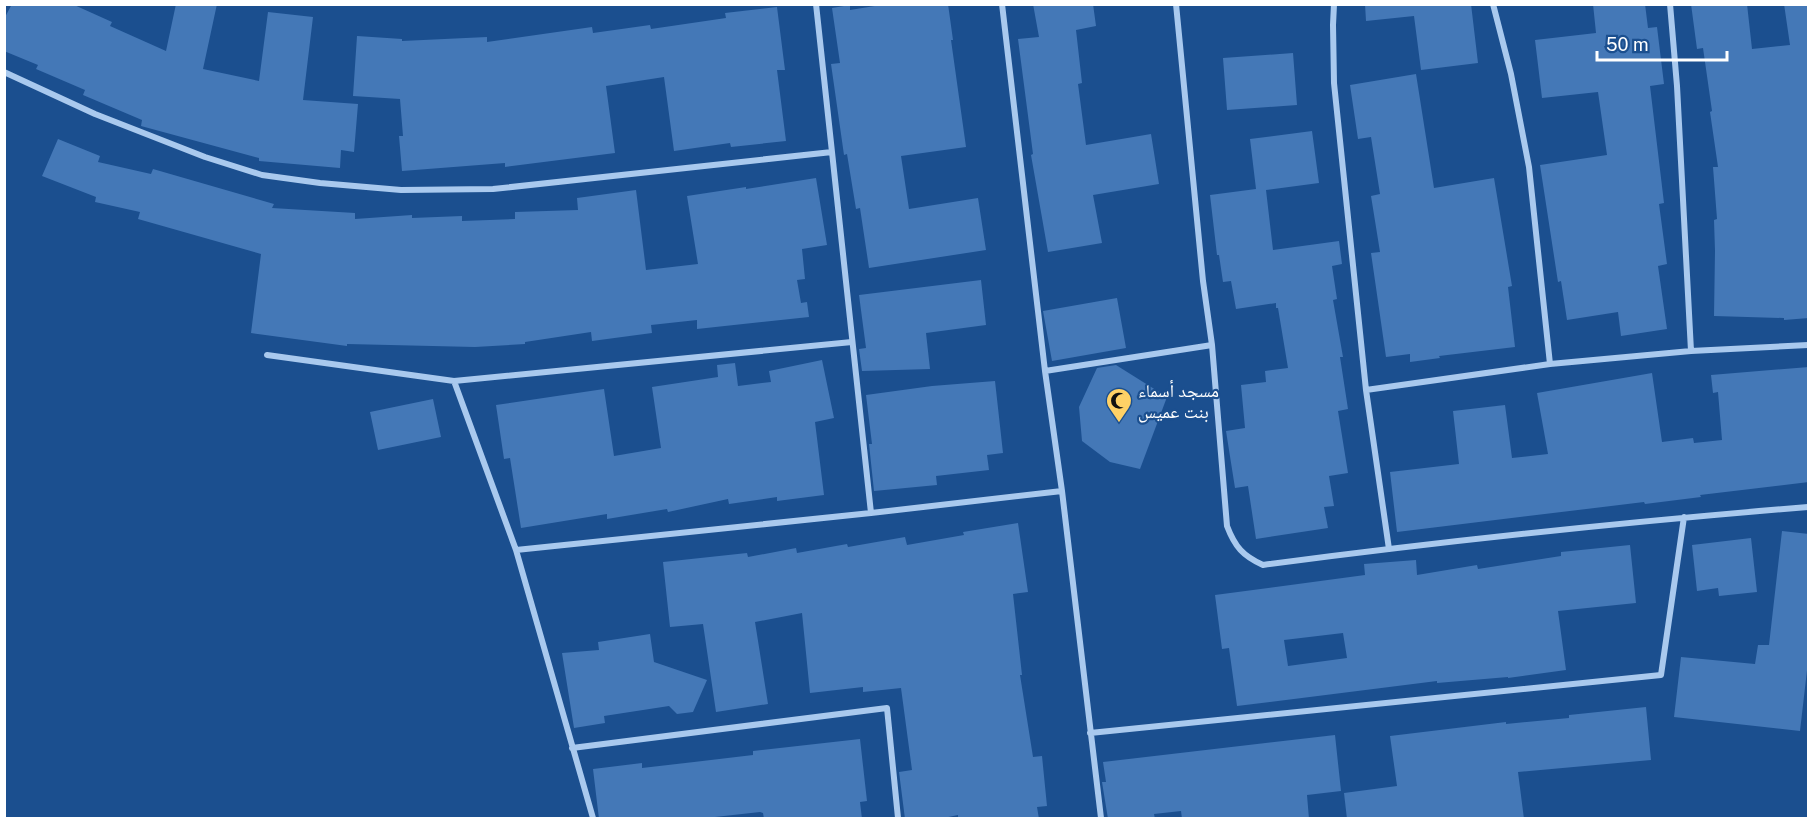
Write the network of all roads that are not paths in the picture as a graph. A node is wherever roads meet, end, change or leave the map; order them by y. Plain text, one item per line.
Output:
1 (816, 4) edge
2 (1002, 4) edge
3 (1176, 4) edge
4 (1334, 4) edge
5 (1493, 4) edge
6 (1670, 4) edge
7 (4, 72) edge
8 (832, 152) junction
9 (852, 342) junction
10 (1212, 345) junction
11 (1809, 345) edge
12 (1691, 351) junction
13 (267, 355) dead end
14 (1550, 364) junction
15 (1045, 371) junction
16 (454, 381) junction
17 (1365, 390) junction
18 (1062, 491) junction
19 (1809, 507) edge
20 (871, 513) junction
21 (1684, 518) junction
22 (1389, 549) junction
23 (516, 550) junction
24 (1090, 733) junction
25 (572, 748) junction
26 (593, 819) edge
27 (898, 819) edge
28 (1101, 819) edge

1 - 8 street
2 - 15 street
3 - 10 street
4 - 17 street
5 - 14 street
6 - 12 street
7 - 8 street
8 - 9 street
9 - 16 street
9 - 20 street
10 - 15 street
10 - 22 street
11 - 12 street
12 - 14 street
13 - 16 street
14 - 17 street
15 - 18 street
16 - 23 street
17 - 22 street
18 - 20 street
18 - 24 street
19 - 21 street
20 - 23 street
21 - 22 street
21 - 24 street
23 - 25 street
24 - 28 street
25 - 26 street
25 - 27 street

